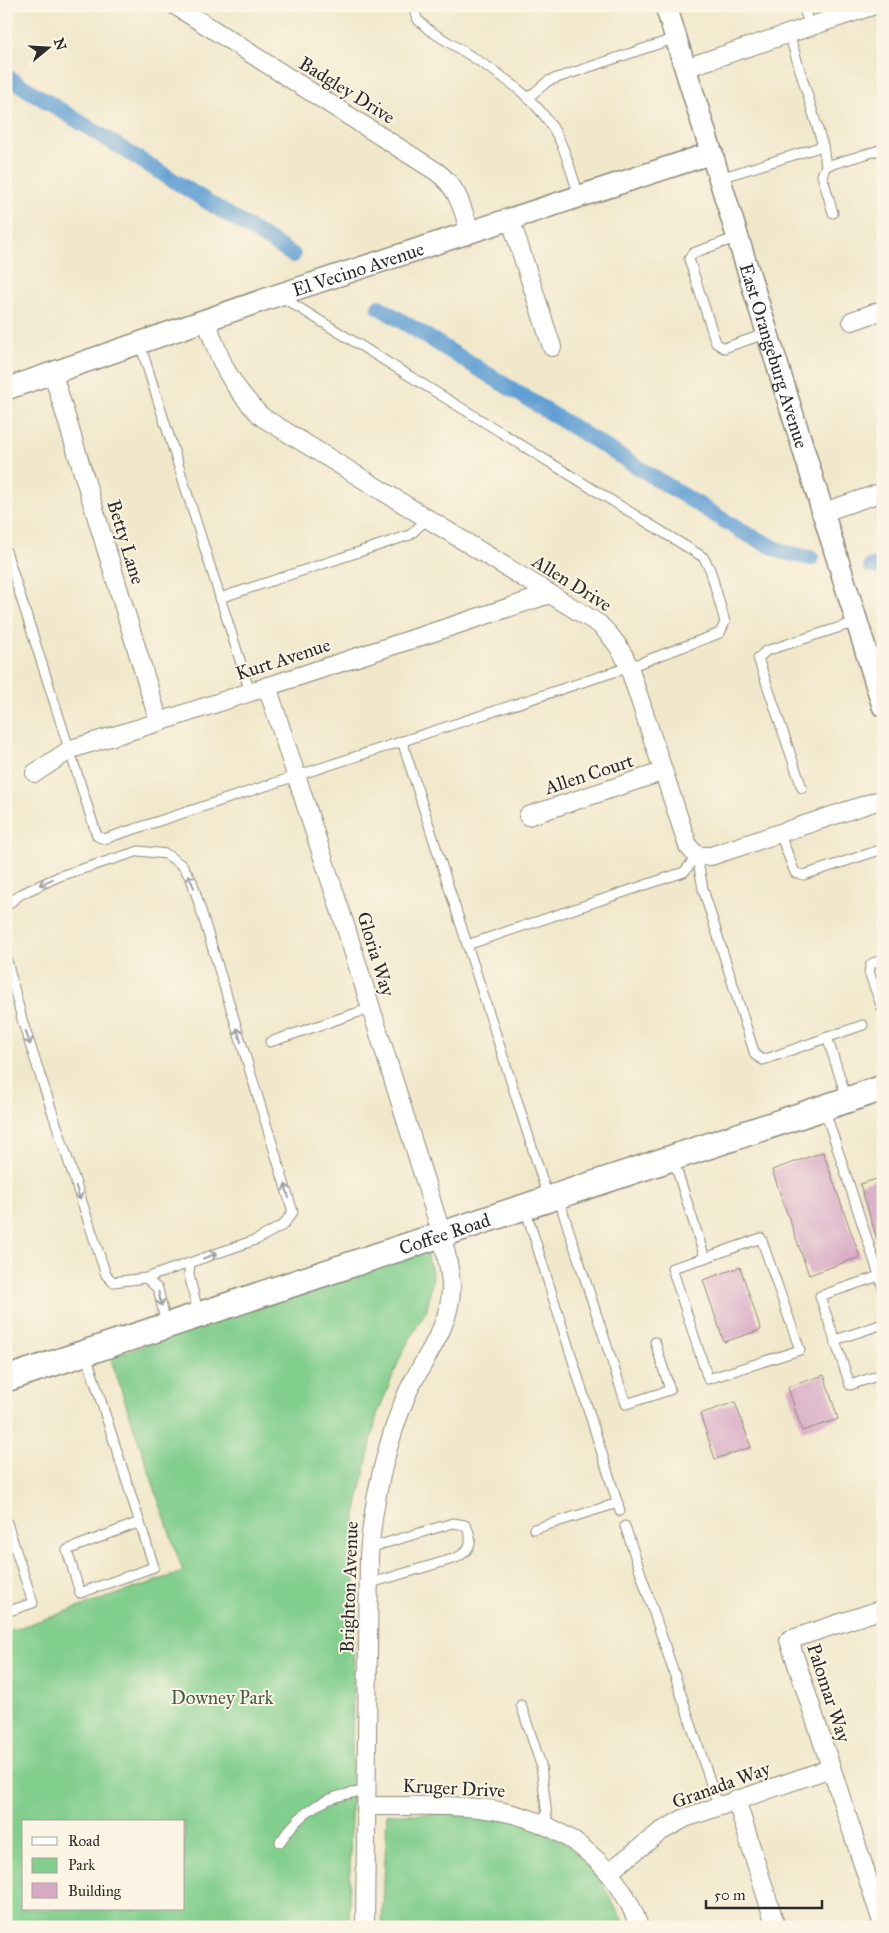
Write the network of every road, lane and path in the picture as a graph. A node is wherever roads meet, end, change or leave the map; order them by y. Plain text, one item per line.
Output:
1 (176, 6) edge
2 (412, 6) edge
3 (666, 6) edge
4 (803, 6) edge
5 (872, 6) edge
6 (810, 27) junction
7 (789, 34) junction
8 (676, 38) junction
9 (685, 68) junction
10 (528, 98) junction
11 (823, 146) junction
12 (883, 149) edge
13 (712, 153) junction
14 (826, 166) junction
15 (720, 178) junction
16 (580, 196) junction
17 (833, 213) dead end
18 (510, 218) junction
19 (470, 231) junction
20 (738, 237) junction
21 (278, 295) junction
22 (883, 310) edge
23 (206, 319) junction
24 (852, 320) dead end
25 (768, 332) junction
26 (140, 344) junction
27 (552, 347) dead end
28 (53, 374) junction
29 (6, 390) edge
30 (883, 492) edge
31 (821, 513) junction
32 (427, 519) junction
33 (6, 551) edge
34 (550, 594) junction
35 (220, 598) junction
36 (856, 622) junction
37 (629, 667) junction
38 (267, 686) junction
39 (250, 692) junction
40 (883, 706) edge
41 (159, 722) junction
42 (402, 741) junction
43 (71, 749) junction
44 (662, 772) junction
45 (34, 773) dead end
46 (297, 775) junction
47 (802, 788) dead end
48 (883, 800) edge
49 (528, 816) dead end
50 (780, 834) junction
51 (883, 849) edge
52 (696, 856) junction
53 (6, 906) edge
54 (467, 945) junction
55 (6, 957) edge
56 (883, 959) edge
57 (371, 1008) junction
58 (883, 1011) edge
59 (863, 1025) dead end
60 (827, 1037) junction
61 (270, 1042) dead end
62 (883, 1088) edge
63 (847, 1100) junction
64 (824, 1108) junction
65 (673, 1158) junction
66 (553, 1198) junction
67 (524, 1208) junction
68 (442, 1235) junction
69 (705, 1258) junction
70 (190, 1263) junction
71 (879, 1276) junction
72 (146, 1278) junction
73 (883, 1287) edge
74 (199, 1315) junction
75 (883, 1324) edge
76 (167, 1326) junction
77 (835, 1340) junction
78 (655, 1342) dead end
79 (85, 1352) junction
80 (882, 1374) edge
81 (7, 1375) edge
82 (6, 1520) edge
83 (140, 1522) junction
84 (625, 1526) dead end
85 (534, 1529) dead end
86 (369, 1548) junction
87 (368, 1584) junction
88 (883, 1609) edge
89 (6, 1612) edge
90 (521, 1704) dead end
91 (831, 1768) junction
92 (366, 1798) junction
93 (736, 1799) junction
94 (718, 1805) junction
95 (548, 1825) junction
96 (280, 1842) dead end
97 (608, 1872) junction
98 (883, 1925) edge
99 (365, 1927) edge
100 (639, 1927) edge
101 (776, 1927) edge

1 - 19 street, Badgley Drive
2 - 10 lane
3 - 8 street, East Orangeburg Avenue
4 - 6 lane
5 - 6 street
6 - 7 street
7 - 9 street
7 - 11 lane
8 - 9 street, East Orangeburg Avenue
8 - 10 lane
9 - 13 street, East Orangeburg Avenue
10 - 16 lane
11 - 14 lane
11 - 15 lane
12 - 14 lane
13 - 15 street, East Orangeburg Avenue
13 - 16 street, El Vecino Avenue
14 - 17 lane
15 - 20 street, East Orangeburg Avenue
16 - 18 street, El Vecino Avenue
18 - 19 street, El Vecino Avenue
18 - 27 street
19 - 21 street, El Vecino Avenue
20 - 25 street, East Orangeburg Avenue
20 - 25 lane
21 - 23 street, El Vecino Avenue
21 - 37 lane
22 - 24 street
23 - 26 street, El Vecino Avenue
23 - 32 street, Allen Drive
25 - 31 street, East Orangeburg Avenue
26 - 28 street, El Vecino Avenue
26 - 35 lane
28 - 29 street, El Vecino Avenue
28 - 41 street, Betty Lane
30 - 31 street
31 - 36 street, East Orangeburg Avenue
32 - 34 street, Allen Drive
32 - 35 lane
33 - 43 lane
34 - 37 street, Allen Drive
34 - 38 street, Kurt Avenue
35 - 39 lane
36 - 40 street, East Orangeburg Avenue
36 - 47 lane
37 - 42 lane
37 - 44 street, Allen Drive
38 - 39 street, Kurt Avenue
38 - 46 street, Gloria Way
39 - 41 street, Kurt Avenue
41 - 43 street, Kurt Avenue
42 - 46 lane
42 - 54 lane
43 - 45 street, Kurt Avenue
43 - 46 lane
44 - 49 street, Allen Court
44 - 52 street, Allen Drive
46 - 57 street, Gloria Way
48 - 50 street
50 - 51 lane
50 - 52 street
52 - 54 lane
52 - 60 lane
70 -> 53 lane
54 - 66 lane
55 -> 72 lane
56 - 58 lane
57 - 61 lane
57 - 68 street, Gloria Way
59 - 60 lane
60 - 63 lane
62 - 63 main road, Coffee Road
63 - 64 main road, Coffee Road
64 - 65 main road, Coffee Road
64 - 71 lane
65 - 66 main road, Coffee Road
65 - 69 lane
66 - 67 main road, Coffee Road
66 - 78 lane
67 - 68 main road, Coffee Road
67 - 85 lane
68 - 74 main road, Coffee Road
68 - 86 street, Brighton Avenue
69 - 69 lane
70 - 72 lane
70 - 74 lane
71 - 73 lane
71 - 77 lane
72 -> 76 lane
74 - 76 main road, Coffee Road
75 - 77 lane
76 - 79 main road, Coffee Road
77 - 80 lane
79 - 81 main road, Coffee Road
79 - 83 lane
82 - 89 lane
83 - 83 lane
84 - 94 lane
86 - 87 street, Brighton Avenue
86 - 87 lane
87 - 92 street, Brighton Avenue
88 - 91 street, Palomar Way
90 - 95 lane
91 - 93 street, Granada Way
91 - 98 street
92 - 95 street, Kruger Drive
92 - 96 lane
92 - 99 street, Brighton Avenue
93 - 94 street, Granada Way
93 - 101 street
94 - 97 street, Granada Way
95 - 97 street, Kruger Drive
97 - 100 street, Kruger Drive

